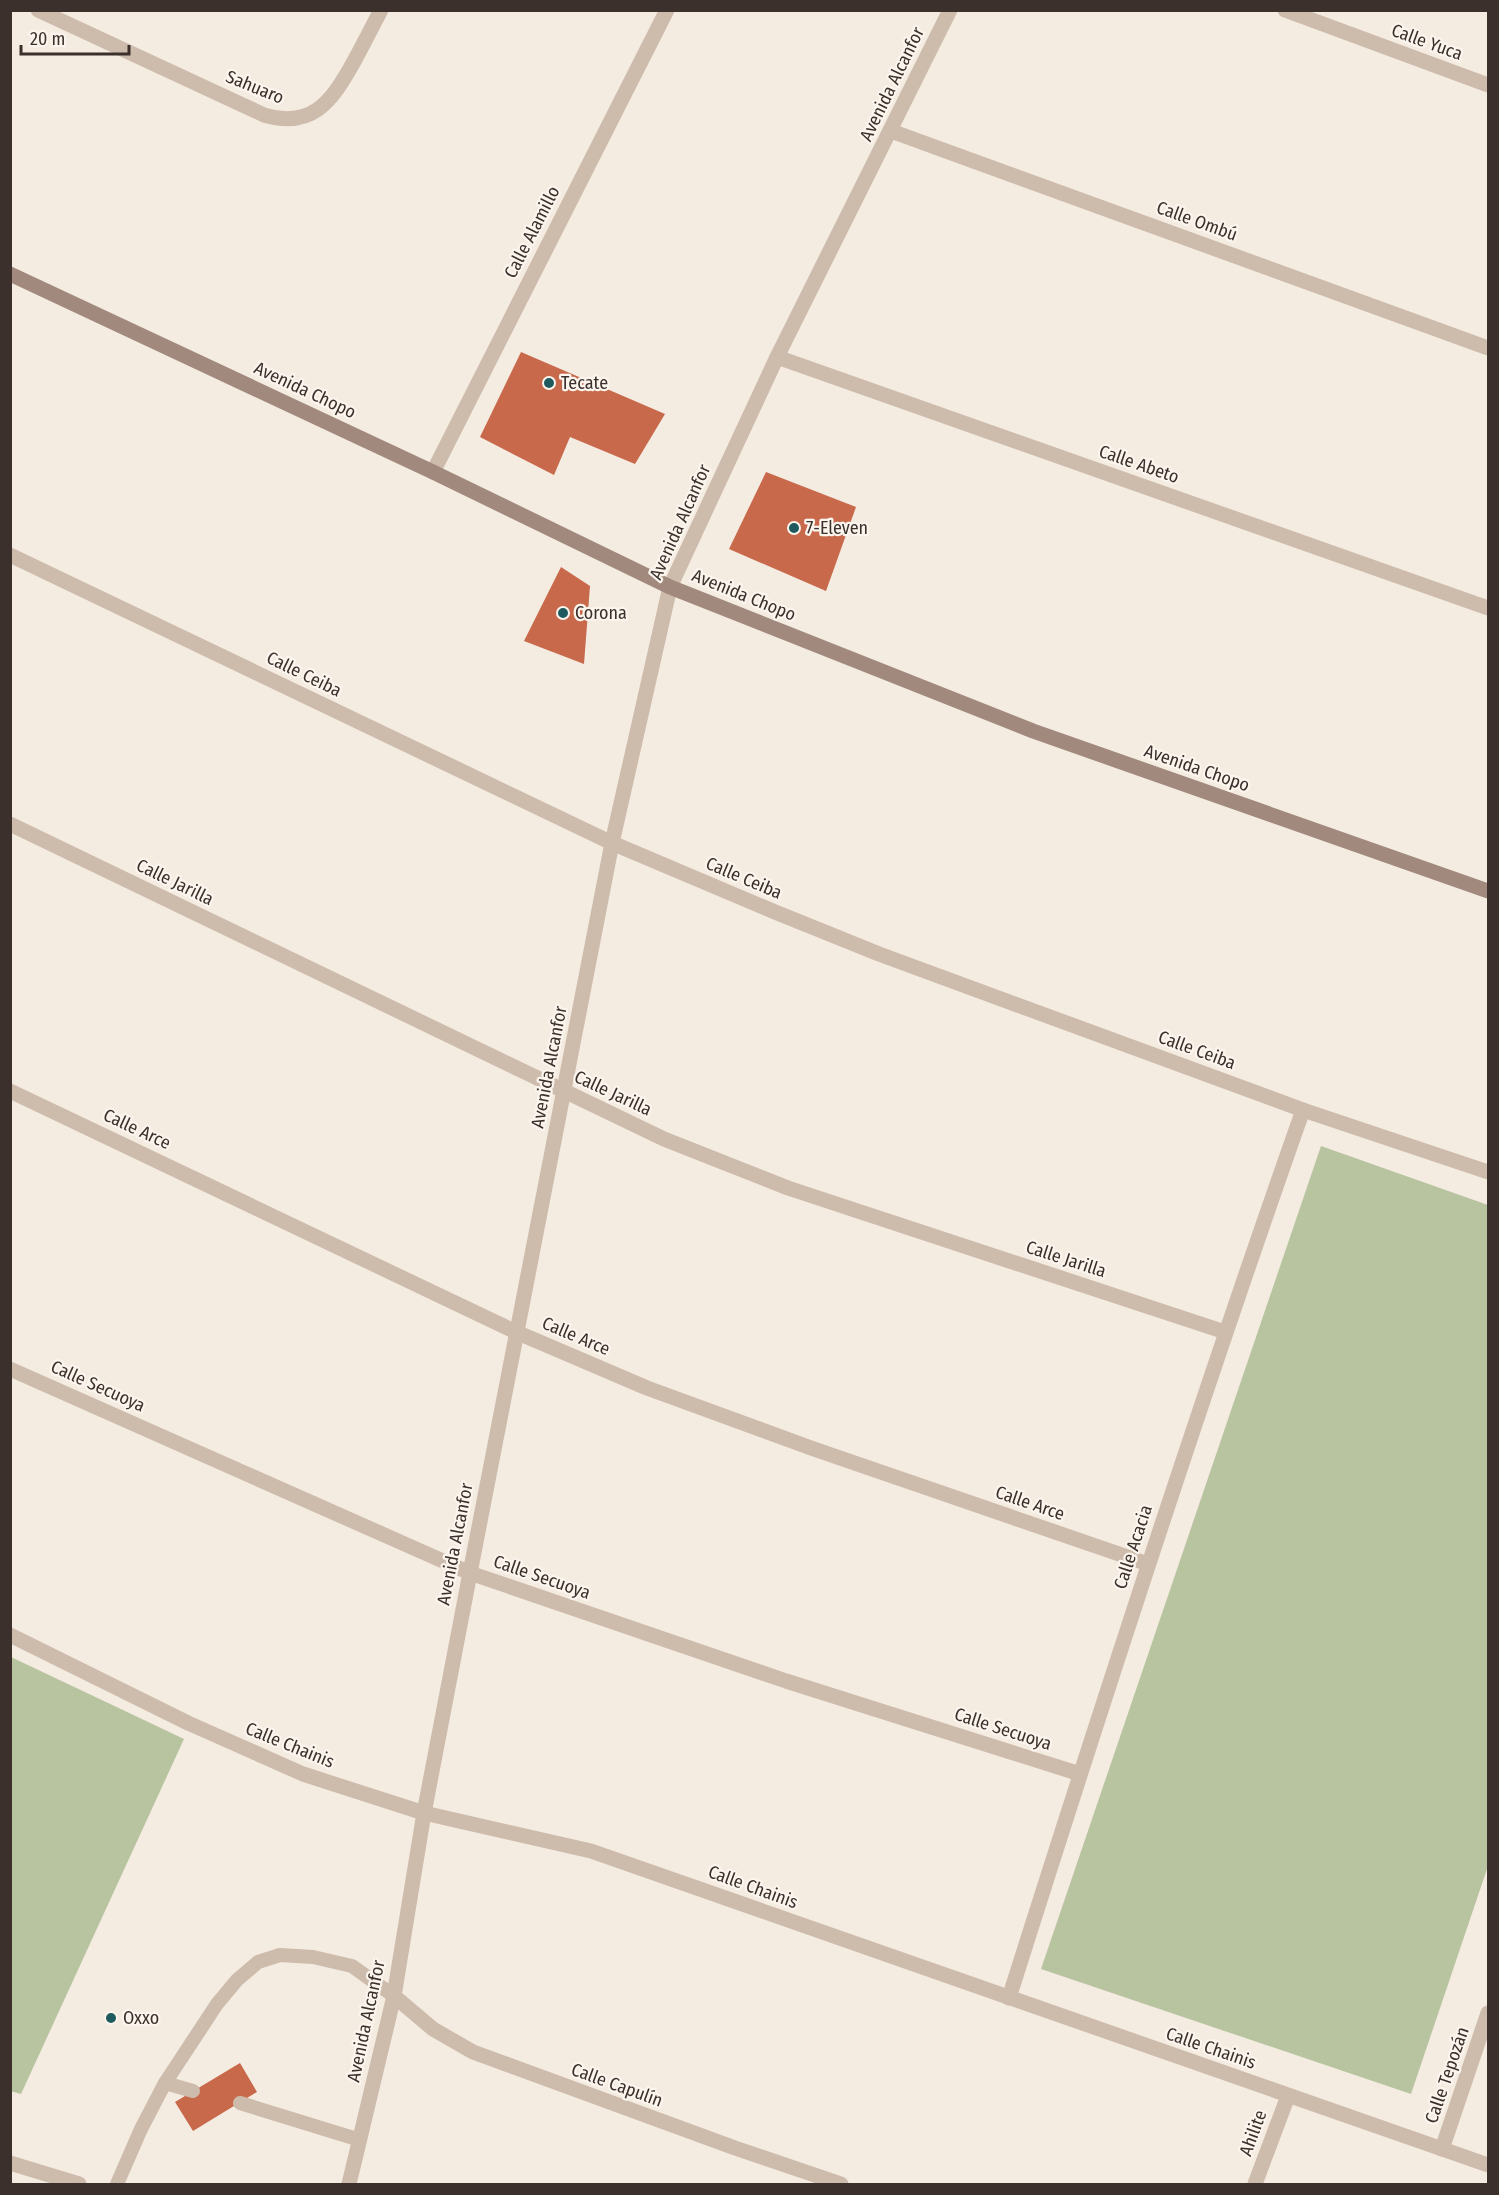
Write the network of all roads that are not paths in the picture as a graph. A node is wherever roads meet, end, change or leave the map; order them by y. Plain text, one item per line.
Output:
1 (38, 10) edge
2 (381, 10) edge
3 (667, 10) edge
4 (950, 10) edge
5 (1285, 10) edge
6 (1488, 85) edge
7 (891, 130) junction
8 (10, 274) edge
9 (1488, 348) edge
10 (777, 357) junction
11 (433, 472) junction
12 (10, 555) edge
13 (670, 587) junction
14 (1488, 608) edge
15 (10, 824) edge
16 (612, 843) junction
17 (1488, 891) edge
18 (10, 1091) edge
19 (564, 1091) junction
20 (1303, 1110) junction
21 (1488, 1172) edge
22 (516, 1332) junction
23 (1225, 1332) junction
24 (10, 1368) edge
25 (1148, 1564) junction
26 (470, 1573) junction
27 (10, 1635) edge
28 (1080, 1774) junction
29 (424, 1813) junction
30 (394, 1996) junction
31 (1009, 1998) junction
32 (1488, 2013) edge
33 (165, 2083) junction
34 (193, 2091) dead end
35 (1288, 2096) junction
36 (240, 2103) dead end
37 (360, 2139) junction
38 (1442, 2149) junction
39 (10, 2163) edge
40 (1488, 2165) edge
41 (79, 2184) edge
42 (117, 2184) edge
43 (349, 2184) edge
44 (841, 2184) edge
45 (1255, 2184) edge

1 - 2 street, Sahuaro
3 - 11 street, Calle Alamillo
4 - 7 street, Avenida Alcanfor
5 - 6 street, Calle Yuca
7 - 9 street, Calle Ombú
7 - 10 street, Avenida Alcanfor
8 - 11 street, Avenida Chopo
10 - 13 street, Avenida Alcanfor
10 - 14 street, Calle Abeto
11 - 13 street, Avenida Chopo
12 - 16 street, Calle Ceiba
13 - 16 street, Avenida Alcanfor
13 - 17 street, Avenida Chopo
15 - 19 street, Calle Jarilla
16 - 19 street, Avenida Alcanfor
16 - 20 street, Calle Ceiba
18 - 22 street, Calle Arce
19 - 22 street, Avenida Alcanfor
19 - 23 street, Calle Jarilla
20 - 21 street, Calle Ceiba
20 - 23 street, Calle Acacia
22 - 25 street, Calle Arce
22 - 26 street, Avenida Alcanfor
23 - 25 street, Calle Acacia
24 - 26 street, Calle Secuoya
25 - 28 street, Calle Acacia
26 - 28 street, Calle Secuoya
26 - 29 street, Avenida Alcanfor
27 - 29 street, Calle Chainis
28 - 31 street, Calle Acacia
29 - 30 street, Avenida Alcanfor
29 - 31 street, Calle Chainis
30 - 33 lane
30 - 37 street, Avenida Alcanfor
30 - 44 street, Calle Capulín
31 - 35 street, Calle Chainis
32 - 38 street, Calle Tepozán
33 - 34 lane
33 - 42 lane
35 - 38 street, Calle Chainis
35 - 45 street, Ahilite
36 - 37 lane
37 - 43 street, Avenida Alcanfor
38 - 40 street, Calle Chainis
39 - 41 street

